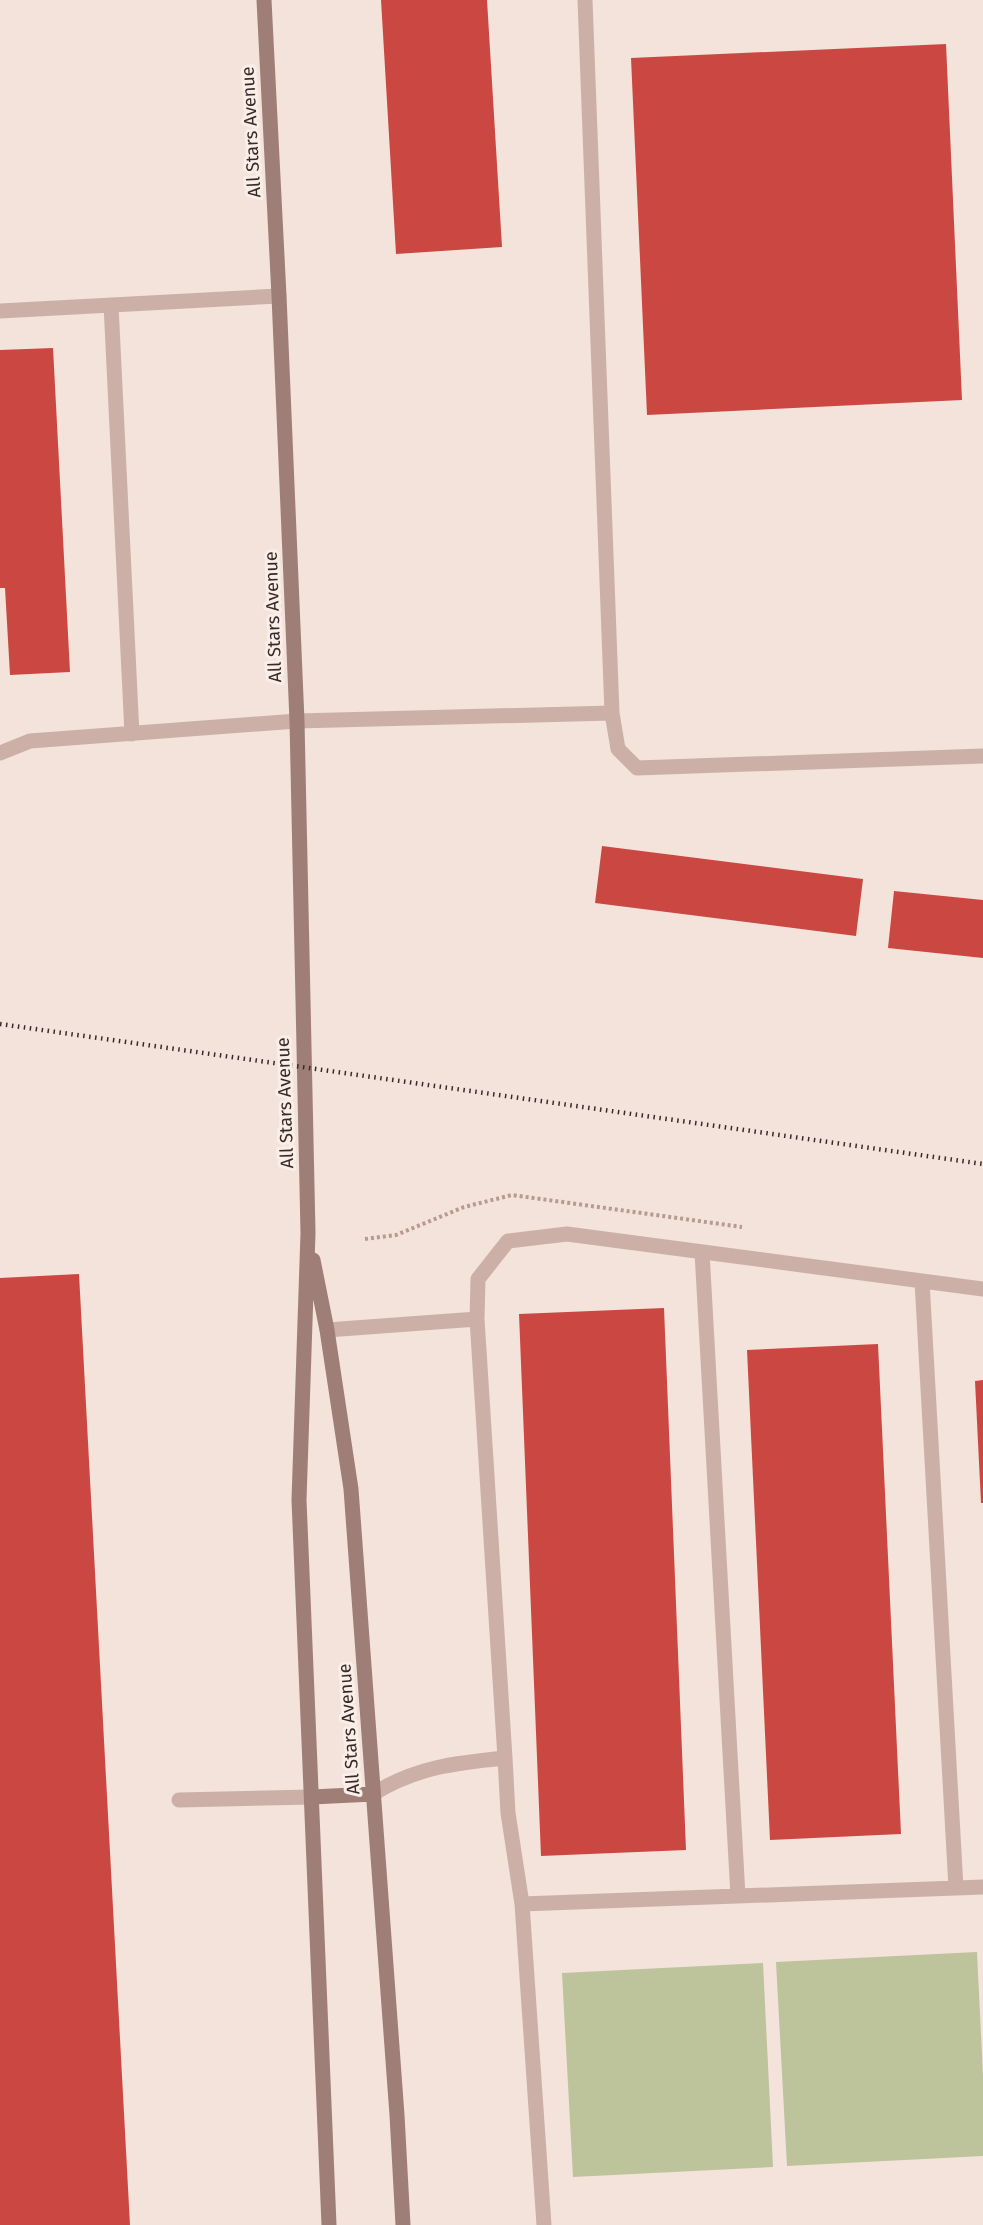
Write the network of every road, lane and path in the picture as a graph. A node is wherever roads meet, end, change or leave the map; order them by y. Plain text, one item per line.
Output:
1 (264, 0) edge
2 (585, 0) edge
3 (279, 296) junction
4 (111, 305) junction
5 (0, 311) edge
6 (612, 713) junction
7 (297, 721) junction
8 (132, 734) junction
9 (0, 753) edge
10 (983, 756) edge
11 (308, 1233) junction
12 (702, 1252) junction
13 (922, 1281) junction
14 (983, 1289) edge
15 (477, 1319) junction
16 (327, 1330) junction
17 (505, 1758) junction
18 (373, 1794) junction
19 (312, 1797) junction
20 (179, 1800) dead end
21 (983, 1887) edge
22 (956, 1888) junction
23 (738, 1896) junction
24 (522, 1904) junction
25 (329, 2225) edge
26 (403, 2225) edge
27 (544, 2225) edge

1 - 3 street, All Stars Avenue
2 - 6 lane
3 - 4 lane
3 - 7 street, All Stars Avenue
4 - 5 lane
4 - 8 lane
6 - 7 lane
6 - 10 lane
7 - 8 lane
7 - 11 street, All Stars Avenue
8 - 9 lane
11 - 16 street, All Stars Avenue
11 - 19 street, All Stars Avenue
12 - 13 lane
12 - 15 lane
12 - 23 lane
13 - 14 lane
13 - 22 lane
15 - 16 lane
15 - 17 lane
16 - 18 street, All Stars Avenue
17 - 18 lane
17 - 24 lane
18 - 19 street
18 - 26 street, All Stars Avenue
19 - 20 lane
19 - 25 street, All Stars Avenue
21 - 22 lane
22 - 23 lane
23 - 24 lane
24 - 27 lane

